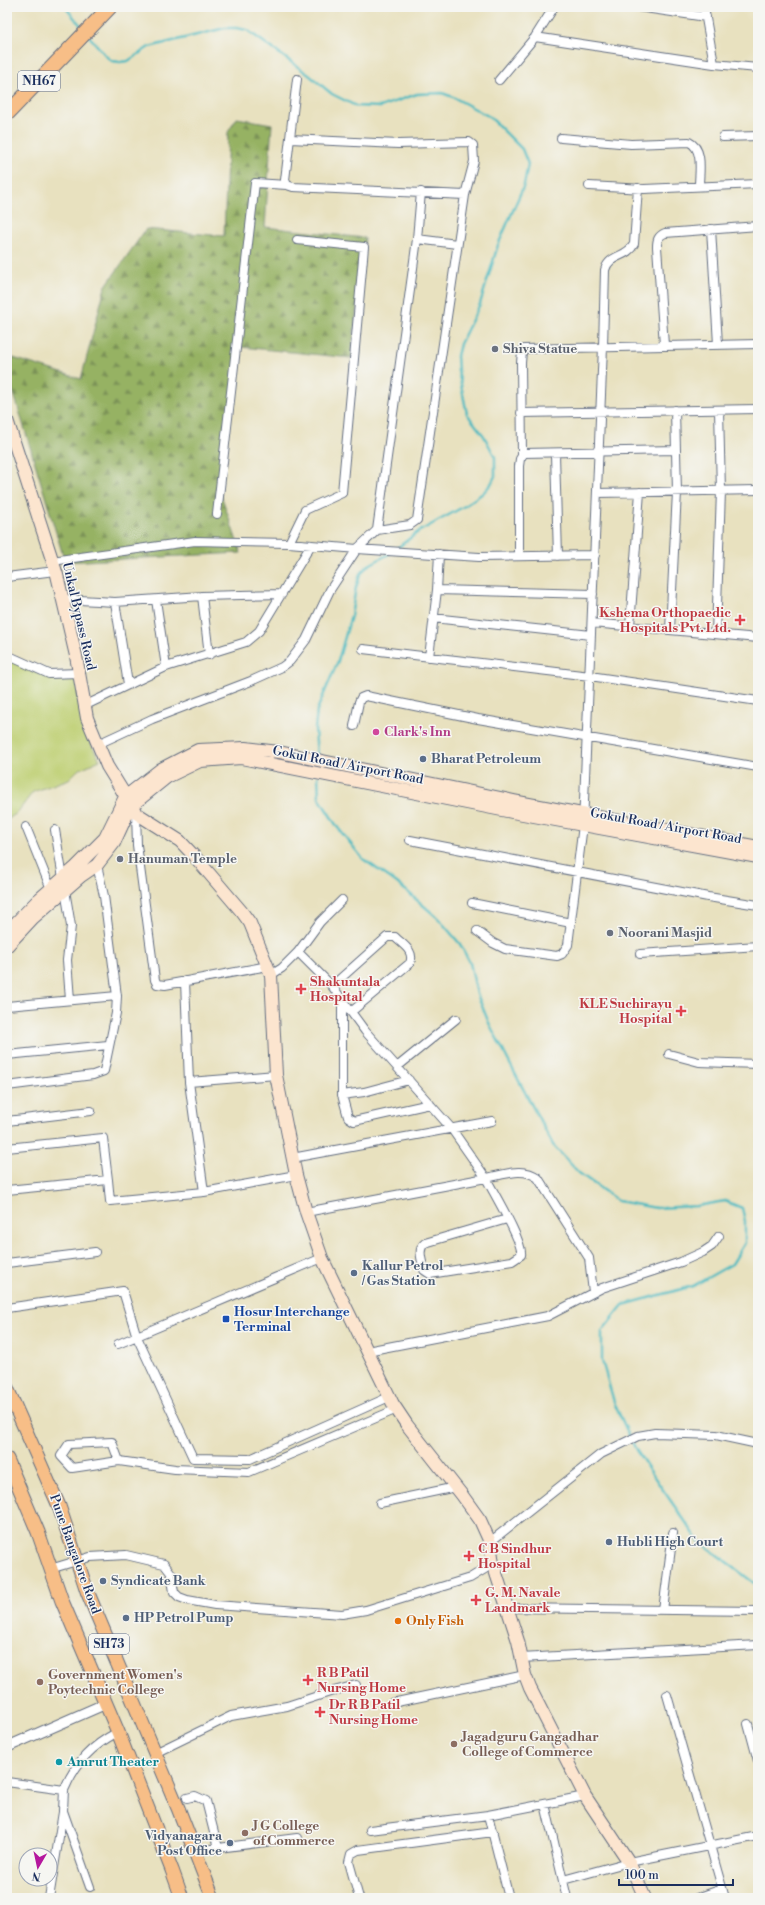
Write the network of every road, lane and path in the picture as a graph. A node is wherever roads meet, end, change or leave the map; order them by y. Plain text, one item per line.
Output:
1 (110, 7) edge
2 (554, 7) edge
3 (638, 7) edge
4 (704, 7) edge
5 (706, 17) junction
6 (535, 37) junction
7 (714, 64) junction
8 (758, 68) edge
9 (297, 79) dead end
10 (499, 80) dead end
11 (7, 114) edge
12 (758, 136) edge
13 (723, 137) dead end
14 (561, 138) dead end
15 (290, 139) junction
16 (758, 184) edge
17 (287, 185) junction
18 (589, 186) dead end
19 (699, 186) junction
20 (638, 188) junction
21 (422, 192) junction
22 (465, 195) junction
23 (758, 226) edge
24 (711, 229) junction
25 (418, 239) junction
26 (296, 240) dead end
27 (457, 244) junction
28 (718, 344) junction
29 (758, 344) edge
30 (664, 345) junction
31 (603, 347) junction
32 (758, 409) edge
33 (675, 410) junction
34 (719, 410) junction
35 (601, 412) junction
36 (521, 413) junction
37 (7, 420) edge
38 (676, 450) junction
39 (599, 453) junction
40 (555, 454) junction
41 (522, 455) junction
42 (758, 490) edge
43 (721, 491) junction
44 (640, 492) junction
45 (677, 492) junction
46 (597, 493) junction
47 (217, 514) dead end
48 (377, 530) junction
49 (288, 543) junction
50 (311, 545) junction
51 (357, 548) junction
52 (439, 554) junction
53 (595, 555) junction
54 (519, 556) junction
55 (558, 556) junction
56 (54, 566) junction
57 (7, 577) edge
58 (437, 590) junction
59 (282, 594) junction
60 (593, 594) junction
61 (202, 596) junction
62 (62, 599) junction
63 (156, 600) junction
64 (115, 602) junction
65 (433, 618) junction
66 (592, 623) junction
67 (630, 626) junction
68 (670, 630) junction
69 (716, 634) junction
70 (591, 635) junction
71 (758, 638) edge
72 (363, 649) dead end
73 (7, 655) edge
74 (209, 655) junction
75 (429, 657) junction
76 (166, 668) junction
77 (79, 673) junction
78 (590, 676) junction
79 (128, 684) junction
80 (758, 701) edge
81 (84, 706) junction
82 (354, 726) dead end
83 (587, 738) junction
84 (98, 744) junction
85 (242, 753) junction
86 (758, 767) edge
87 (332, 769) junction
88 (131, 806) junction
89 (584, 820) junction
90 (26, 827) dead end
91 (55, 830) dead end
92 (410, 840) dead end
93 (758, 847) edge
94 (758, 857) edge
95 (97, 865) junction
96 (578, 872) junction
97 (64, 884) junction
98 (51, 889) junction
99 (342, 900) dead end
100 (472, 903) dead end
101 (758, 905) edge
102 (571, 923) junction
103 (477, 931) dead end
104 (7, 932) edge
105 (7, 946) edge
106 (758, 946) edge
107 (298, 952) junction
108 (640, 954) dead end
109 (269, 970) junction
110 (185, 982) junction
111 (332, 986) junction
112 (116, 996) junction
113 (70, 1000) junction
114 (342, 1000) junction
115 (7, 1006) edge
116 (351, 1012) junction
117 (456, 1019) dead end
118 (108, 1045) junction
119 (669, 1054) dead end
120 (7, 1055) edge
121 (758, 1064) edge
122 (397, 1067) junction
123 (276, 1075) junction
124 (409, 1080) junction
125 (189, 1082) junction
126 (7, 1086) edge
127 (342, 1095) junction
128 (430, 1104) junction
129 (91, 1112) dead end
130 (7, 1121) edge
131 (492, 1121) dead end
132 (451, 1128) junction
133 (7, 1148) edge
134 (292, 1158) junction
135 (296, 1175) junction
136 (486, 1178) junction
137 (108, 1180) junction
138 (7, 1190) edge
139 (204, 1192) junction
140 (306, 1212) junction
141 (507, 1219) junction
142 (719, 1236) dead end
143 (95, 1252) dead end
144 (322, 1258) junction
145 (7, 1263) edge
146 (593, 1292) junction
147 (7, 1308) edge
148 (137, 1337) junction
149 (118, 1344) dead end
150 (367, 1352) junction
151 (7, 1388) edge
152 (389, 1397) junction
153 (396, 1410) junction
154 (758, 1444) edge
155 (7, 1459) edge
156 (119, 1462) junction
157 (456, 1487) junction
158 (380, 1503) dead end
159 (673, 1533) dead end
160 (490, 1542) junction
161 (76, 1560) junction
162 (494, 1564) junction
163 (50, 1569) junction
164 (507, 1608) junction
165 (663, 1610) junction
166 (758, 1611) edge
167 (758, 1645) edge
168 (521, 1658) junction
169 (525, 1675) junction
170 (356, 1685) dead end
171 (667, 1695) dead end
172 (392, 1703) dead end
173 (105, 1704) junction
174 (748, 1724) dead end
175 (118, 1732) junction
176 (7, 1747) edge
177 (155, 1753) junction
178 (758, 1761) edge
179 (7, 1782) edge
180 (64, 1790) junction
181 (585, 1796) junction
182 (187, 1798) dead end
183 (545, 1804) junction
184 (63, 1811) junction
185 (488, 1815) junction
186 (370, 1830) dead end
187 (493, 1832) junction
188 (758, 1836) edge
189 (297, 1838) dead end
190 (710, 1846) junction
191 (218, 1848) junction
192 (195, 1851) junction
193 (629, 1862) junction
194 (563, 1880) junction
195 (90, 1887) dead end
196 (722, 1889) junction
197 (49, 1898) edge
198 (182, 1898) edge
199 (213, 1898) edge
200 (359, 1898) edge
201 (509, 1898) edge
202 (567, 1898) edge
203 (645, 1898) edge
204 (697, 1898) edge
205 (725, 1898) edge

1 - 11 highway, NH67
2 - 6 street
3 - 5 street
4 - 5 street
5 - 7 street
6 - 7 street
6 - 10 street
7 - 8 street
9 - 15 street
12 - 13 street
14 - 19 street
15 - 17 street
15 - 22 street
16 - 19 street
17 - 21 street
17 - 47 street
18 - 20 street
19 - 20 street
20 - 31 street
21 - 22 street
21 - 25 street
22 - 27 street
23 - 24 street
24 - 28 street
24 - 30 street
25 - 27 street
25 - 48 street
26 - 49 street
27 - 48 street
28 - 29 street
28 - 30 street
30 - 31 street
31 - 35 street
31 - 36 street
32 - 34 street
33 - 34 street
33 - 35 street
33 - 38 street
34 - 43 street
35 - 36 street
35 - 39 street
36 - 41 street
37 - 56 main road, Unkal Bypass Road
38 - 39 street
38 - 45 street
39 - 40 street
39 - 46 street
40 - 41 street
40 - 55 street
41 - 54 street
42 - 43 street
43 - 45 street
43 - 69 street
44 - 45 street
44 - 46 street
44 - 67 street
45 - 68 street
46 - 53 street
48 - 51 street
49 - 50 street
49 - 56 street
50 - 51 street
50 - 59 street
51 - 52 street
51 - 84 street
52 - 54 street
52 - 58 street
53 - 55 street
53 - 60 street
54 - 55 street
56 - 57 street
56 - 62 main road, Unkal Bypass Road
58 - 60 street
58 - 65 street
59 - 61 street
59 - 74 street
60 - 66 street
61 - 63 street
61 - 74 street
62 - 64 street
62 - 77 main road, Unkal Bypass Road
63 - 64 street
63 - 76 street
64 - 79 street
65 - 70 street
65 - 75 street
66 - 67 street
66 - 70 street
67 - 68 street
68 - 69 street
69 - 71 street
70 - 78 street
72 - 75 street
73 - 77 street
74 - 76 street
75 - 78 street
76 - 79 street
77 - 81 main road, Unkal Bypass Road
78 - 80 street
78 - 83 street
79 - 81 street
81 - 84 main road, Unkal Bypass Road
82 - 83 street
83 - 86 street
83 - 89 street
84 - 88 main road, Unkal Bypass Road
85 - 87 main road, Gokul Road / Airport Road
85 - 87 main road, Gokul Road / Airport Road
85 - 88 main road, Gokul Road / Airport Road
87 - 89 main road, Gokul Road / Airport Road
88 - 95 main road, Gokul Road / Airport Road
88 - 97 main road, Gokul Road / Airport Road
88 - 109 main road
88 - 110 street
89 - 93 main road, Gokul Road / Airport Road
89 - 94 main road, Gokul Road / Airport Road
89 - 96 street
90 - 98 street
91 - 97 street
92 - 96 street
95 - 97 main road, Gokul Road / Airport Road
95 - 112 street
96 - 101 street
96 - 102 street
97 - 98 main road, Gokul Road / Airport Road
97 - 105 main road, Gokul Road / Airport Road
97 - 113 street
98 - 104 main road, Gokul Road / Airport Road
99 - 107 street
100 - 102 street
102 - 103 street
106 - 108 street
107 - 109 street
107 - 111 street
109 - 110 street
109 - 123 main road
110 - 125 street
111 - 114 street
111 - 116 street
112 - 113 street
112 - 118 street
113 - 115 street
114 - 116 street
114 - 127 street
116 - 122 street
117 - 122 street
118 - 120 street
118 - 126 street
119 - 121 street
122 - 124 street
123 - 125 street
123 - 134 main road
124 - 127 street
124 - 128 street
125 - 139 street
127 - 128 street
128 - 132 street
129 - 130 street
131 - 132 street
132 - 134 street
132 - 136 street
133 - 137 street
134 - 135 main road
135 - 139 street
135 - 140 main road
136 - 140 street
136 - 141 street
136 - 146 street
137 - 138 street
137 - 139 street
140 - 144 main road
141 - 141 street
142 - 146 street
143 - 145 street
144 - 148 street
144 - 150 main road
146 - 150 street
147 - 148 street
148 - 149 street
148 - 152 street
150 - 152 main road
151 - 161 main road, Pune Bangalore Road / SH73
152 - 153 main road
153 - 156 street
153 - 157 main road
154 - 160 street
155 - 163 main road, Pune Bangalore Road / SH73
156 - 156 street
157 - 158 street
157 - 160 main road
159 - 165 street
160 - 162 main road
161 - 162 street
161 - 163 street
161 - 177 main road, Pune Bangalore Road / SH73
162 - 164 main road
163 - 173 main road, Pune Bangalore Road / SH73
164 - 165 street
164 - 168 main road
165 - 166 street
167 - 168 street
168 - 169 main road
169 - 172 street
169 - 181 main road
170 - 177 street
171 - 190 street
173 - 175 main road, Pune Bangalore Road / SH73
173 - 176 street
174 - 178 street
175 - 180 street
175 - 198 main road, Pune Bangalore Road / SH73
177 - 192 main road, Pune Bangalore Road / SH73
179 - 180 street
180 - 184 street
181 - 183 street
181 - 193 main road
182 - 191 street
183 - 185 street
183 - 194 street
184 - 195 street
184 - 197 street
185 - 186 street
185 - 187 street
187 - 200 street
187 - 201 street
188 - 190 street
189 - 191 street
190 - 193 street
190 - 196 street
191 - 192 street
192 - 199 main road, Pune Bangalore Road / SH73
193 - 194 street
193 - 203 main road
194 - 202 street
196 - 204 street
196 - 205 street

